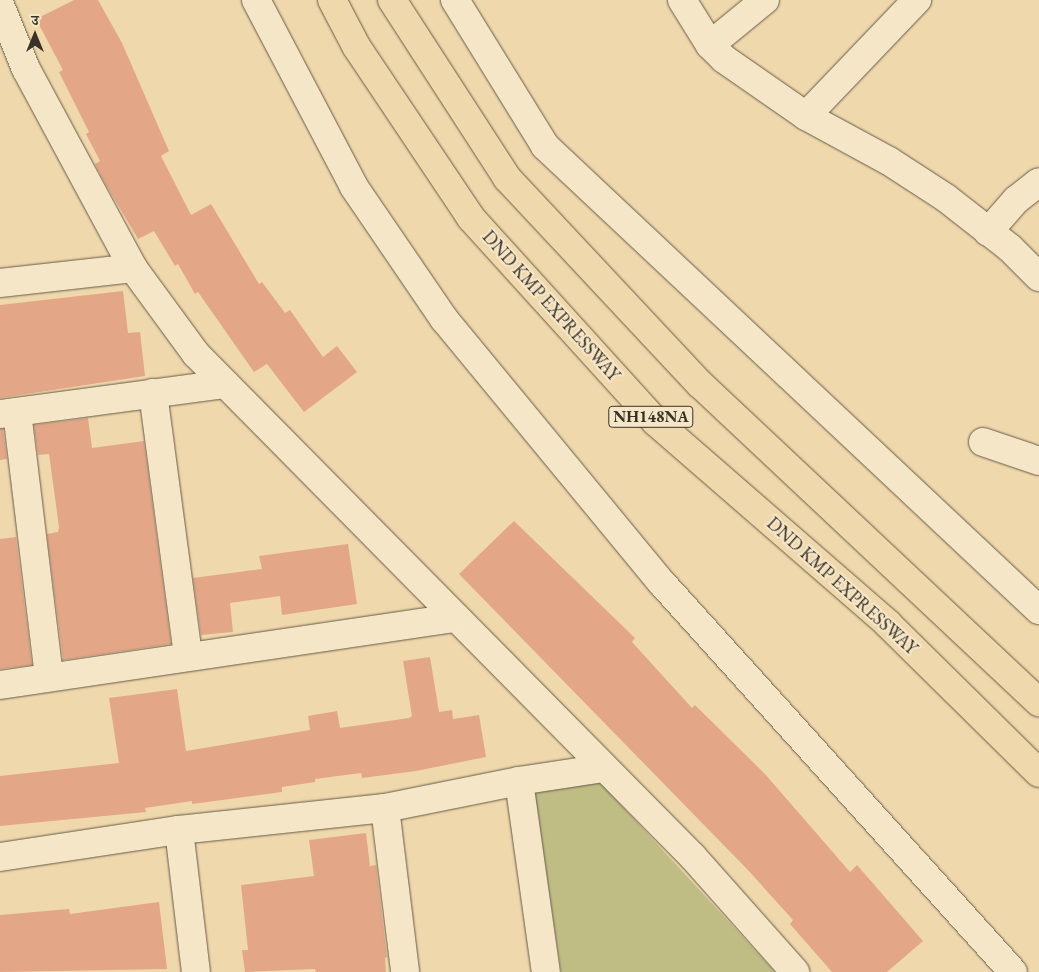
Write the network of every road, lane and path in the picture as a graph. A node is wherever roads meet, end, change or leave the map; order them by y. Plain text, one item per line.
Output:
1 (256, 0) edge
2 (332, 0) edge
3 (392, 0) edge
4 (455, 0) edge
5 (682, 0) edge
6 (765, 0) edge
7 (917, 0) edge
8 (0, 5) edge
9 (710, 45) junction
10 (806, 116) junction
11 (1039, 182) edge
12 (988, 232) junction
13 (133, 268) junction
14 (1039, 277) edge
15 (0, 283) edge
16 (225, 384) junction
17 (153, 393) junction
18 (8, 413) edge
19 (983, 442) dead end
20 (1039, 461) edge
21 (1039, 610) edge
22 (456, 618) junction
23 (188, 657) junction
24 (49, 678) junction
25 (0, 685) edge
26 (1039, 702) edge
27 (604, 768) junction
28 (1039, 773) edge
29 (519, 780) junction
30 (385, 808) junction
31 (180, 830) junction
32 (0, 857) edge
33 (196, 972) edge
34 (405, 972) edge
35 (546, 972) edge
36 (795, 972) edge
37 (1014, 972) edge

1 - 37 street
2 - 28 highway, DND KMP EXPRESSWAY / NH148NA
3 - 26 highway, NH148NA
4 - 21 street
5 - 9 street
6 - 9 street
7 - 10 street
8 - 13 street
9 - 10 street
10 - 12 street
11 - 12 street
12 - 14 street
13 - 15 street
13 - 16 street
16 - 17 street
16 - 22 street
17 - 18 street
17 - 23 street
18 - 24 street
19 - 20 street
22 - 23 street
22 - 27 street
23 - 24 street
24 - 25 street
27 - 29 street
27 - 36 street
29 - 30 street
29 - 35 street
30 - 31 street
30 - 34 street
31 - 32 street
31 - 33 street

